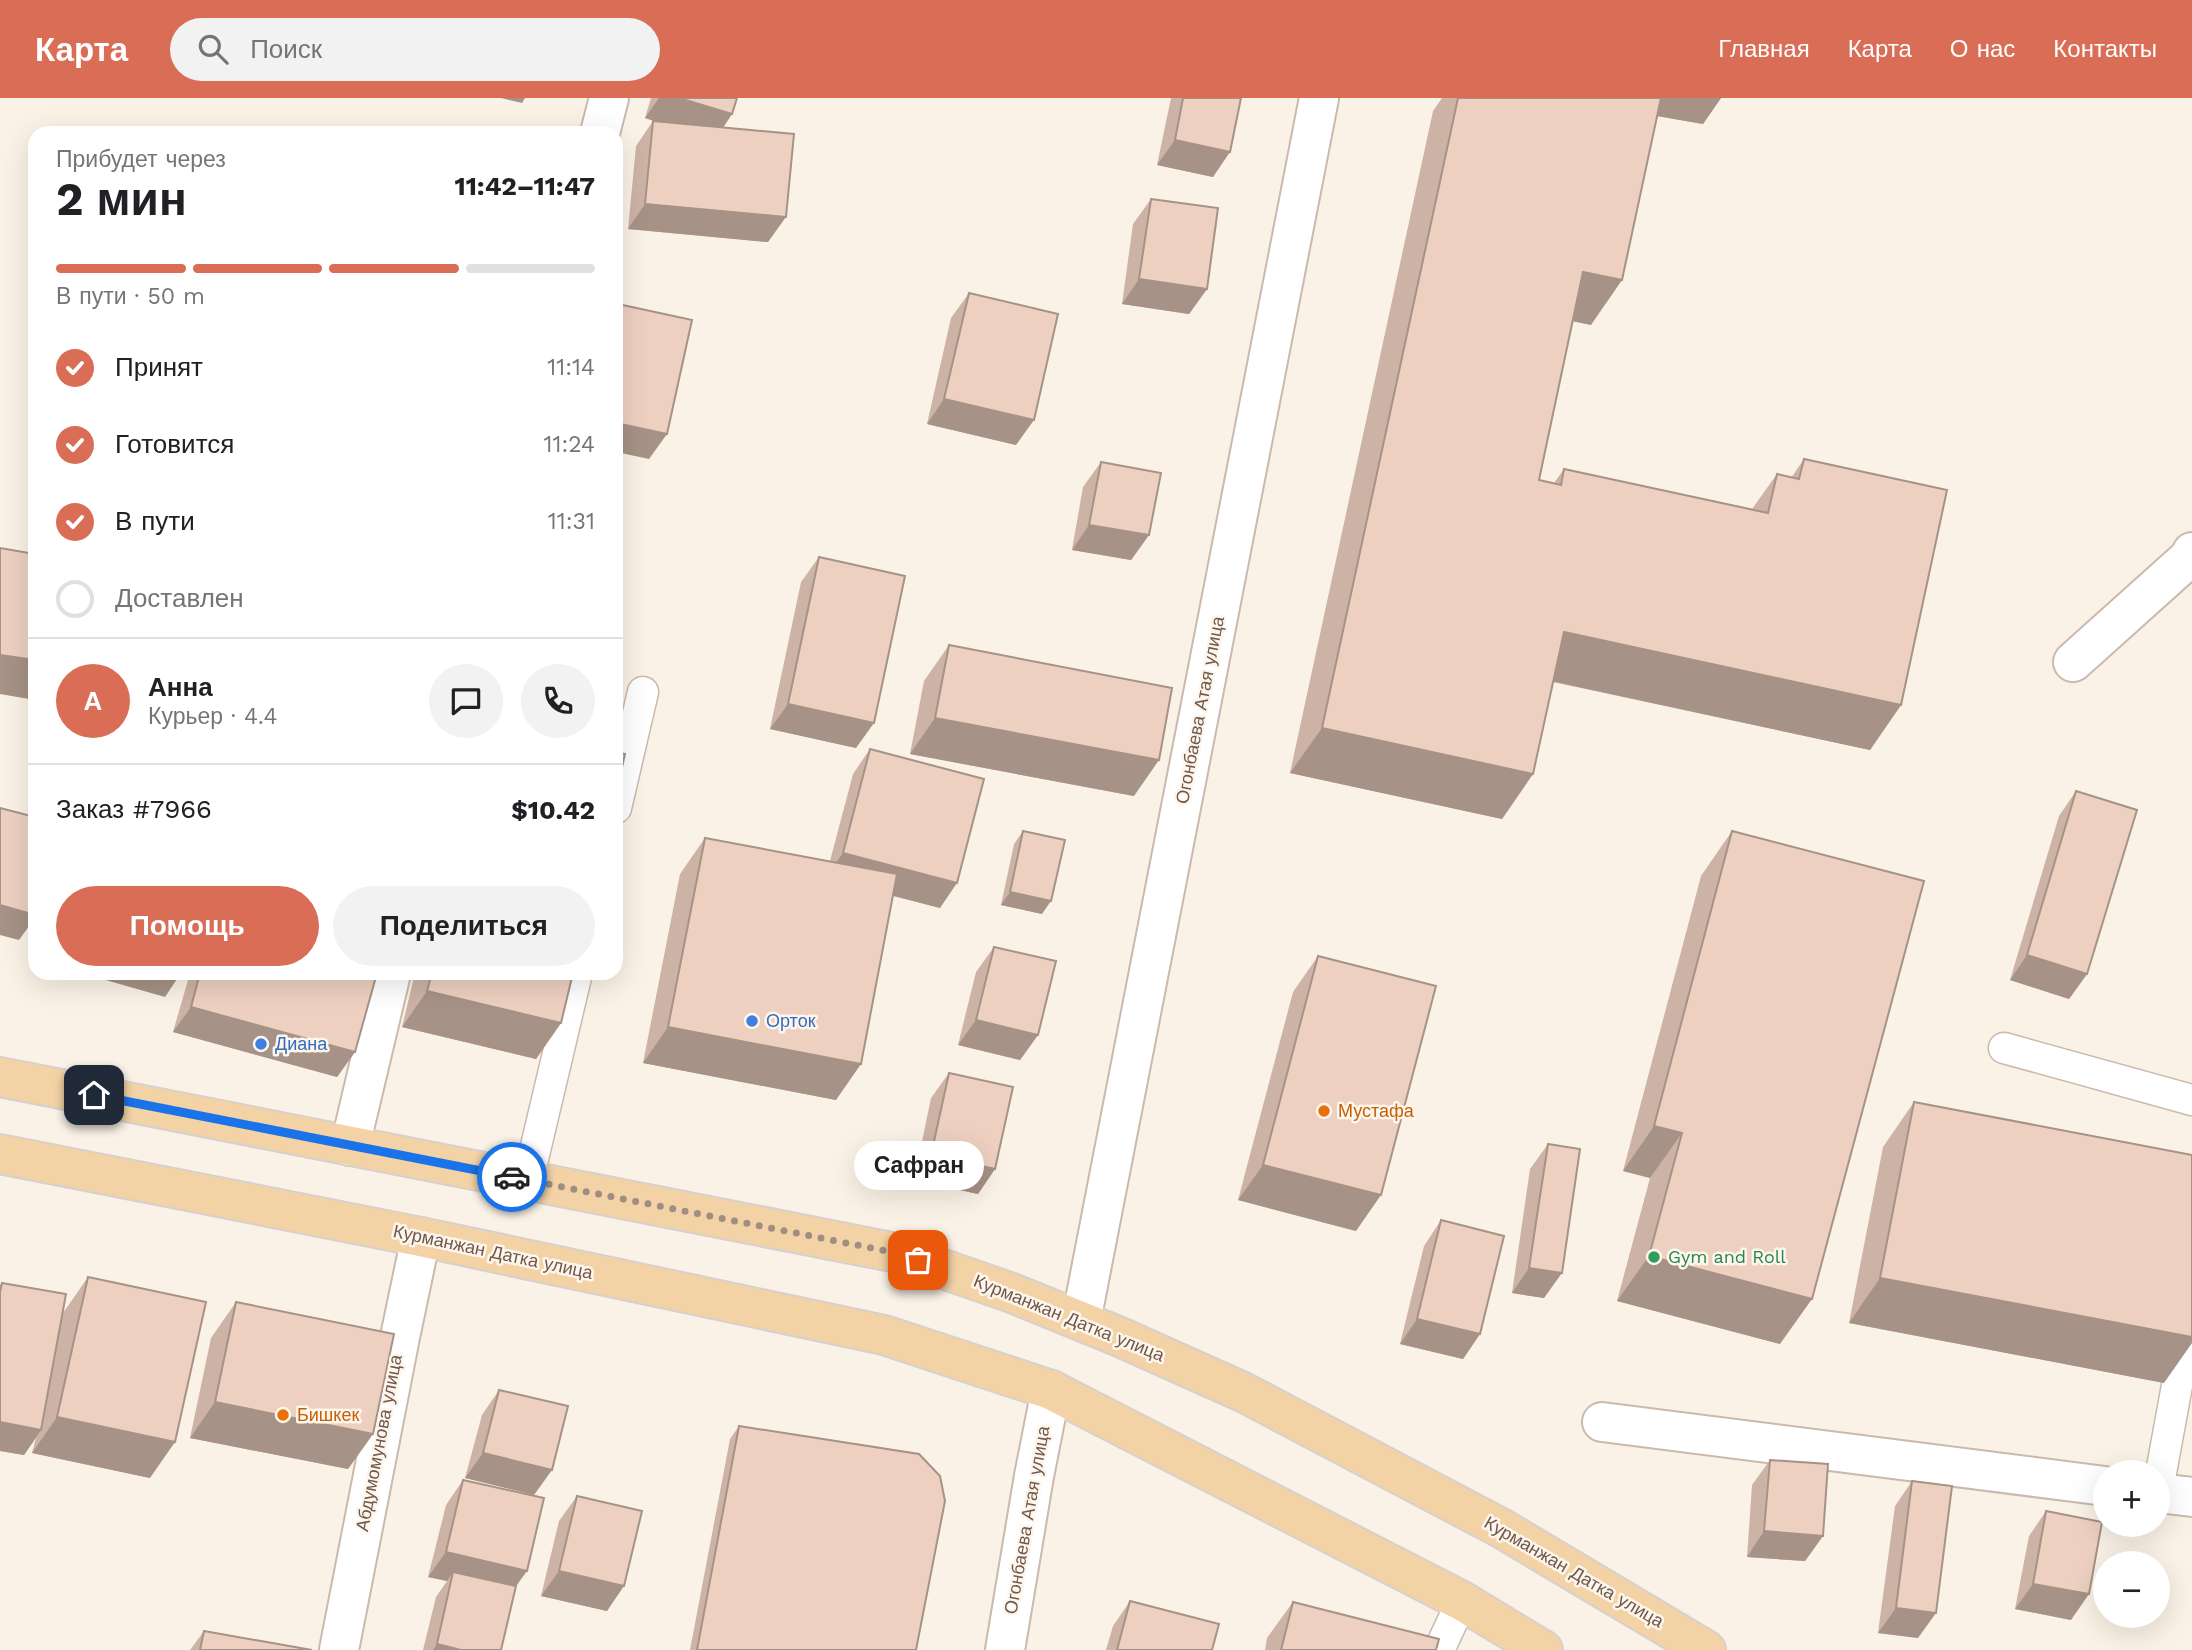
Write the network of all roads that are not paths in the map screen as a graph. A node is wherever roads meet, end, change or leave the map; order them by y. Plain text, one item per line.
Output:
1 (608, 98) edge
2 (1319, 98) edge
3 (602, 126) edge
4 (2192, 552) edge
5 (2073, 662) dead end
6 (643, 692) dead end
7 (623, 778) edge
8 (389, 980) edge
9 (575, 980) edge
10 (2004, 1048) dead end
11 (0, 1077) edge
12 (2192, 1100) edge
13 (350, 1146) junction
14 (0, 1154) edge
15 (528, 1180) junction
16 (421, 1237) junction
17 (2192, 1304) edge
18 (1081, 1321) junction
19 (1051, 1390) junction
20 (1602, 1422) dead end
21 (2164, 1460) edge
22 (2093, 1484) edge
23 (2170, 1493) edge
24 (2192, 1497) edge
25 (1462, 1601) junction
26 (339, 1650) edge
27 (1004, 1650) edge
28 (1439, 1650) edge
29 (1543, 1650) edge
30 (1706, 1650) edge

1 - 3 street
2 - 18 street, Огонбаева Атая улица
4 - 5 street
6 - 7 lane
8 - 13 street
9 - 15 lane
10 - 12 lane
11 - 13 main road, Курманжан Датка улица
13 - 15 main road, Курманжан Датка улица
14 - 16 main road, Курманжан Датка улица
15 - 18 main road, Курманжан Датка улица
16 - 19 main road, Курманжан Датка улица
16 - 26 street, Абдумомунова улица
17 - 21 lane
18 - 30 main road, Курманжан Датка улица
19 - 25 main road, Курманжан Датка улица
19 - 27 street, Огонбаева Атая улица
20 - 22 street
23 - 24 street
25 - 28 lane
25 - 29 main road, Курманжан Датка улица

